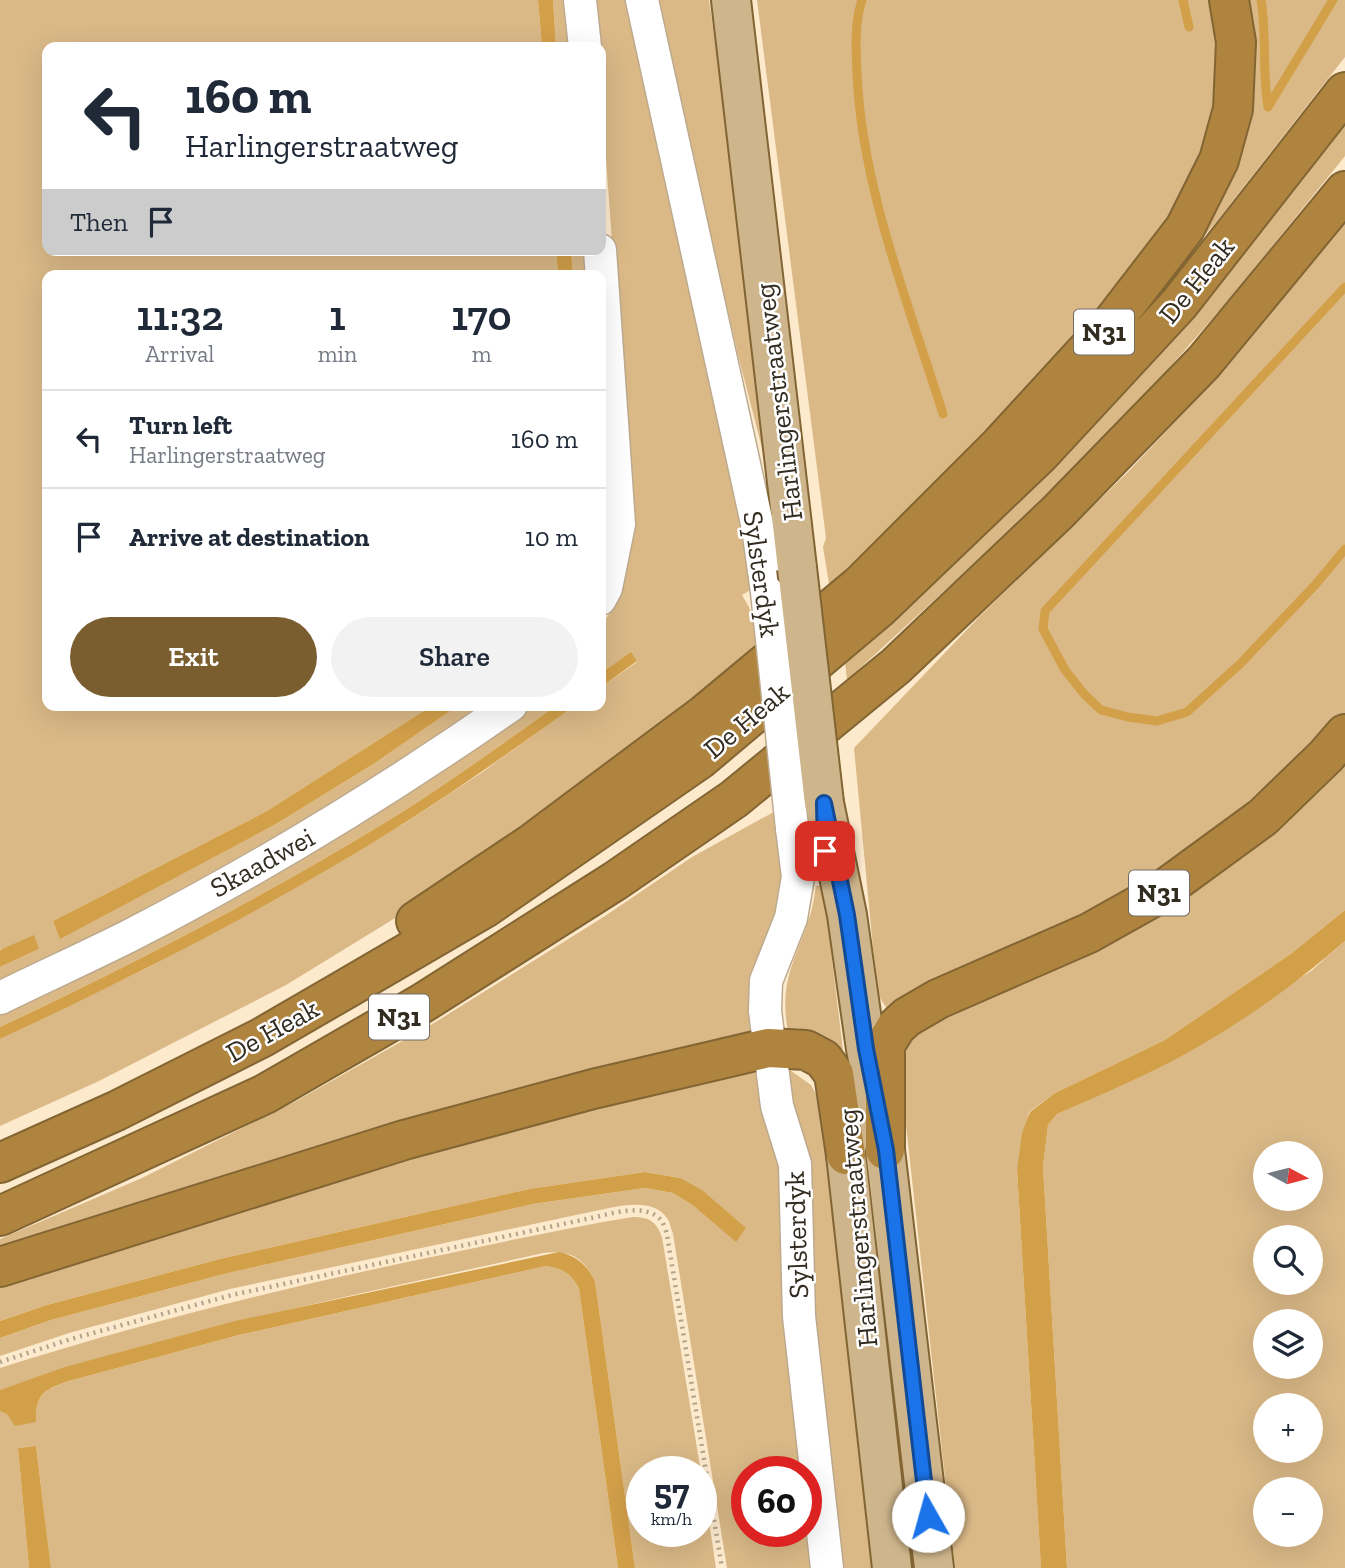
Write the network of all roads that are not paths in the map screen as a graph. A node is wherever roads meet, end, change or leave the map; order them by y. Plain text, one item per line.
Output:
1 (580, 0) edge
2 (642, 0) edge
3 (731, 0) edge
4 (1229, 0) edge
5 (584, 42) edge
6 (1345, 92) edge
7 (1345, 191) edge
8 (606, 336) edge
9 (606, 588) edge
10 (502, 711) edge
11 (1345, 734) edge
12 (824, 803) junction
13 (0, 998) edge
14 (261, 1038) junction
15 (768, 1048) junction
16 (886, 1150) junction
17 (846, 1155) junction
18 (0, 1163) edge
19 (0, 1216) edge
20 (0, 1267) edge
21 (827, 1568) edge
22 (892, 1568) edge
23 (934, 1568) edge

1 - 5 street
2 - 15 street, Sylsterdyk, bridge
3 - 12 main road, Harlingerstraatweg, bridge
4 - 14 highway, N31
6 - 14 highway, De Heak / N31
7 - 19 highway, De Heak / N31
8 - 9 street
10 - 13 street, Skaadwei
11 - 16 highway, N31
12 - 16 main road, Harlingerstraatweg
12 - 17 main road, Harlingerstraatweg
14 - 18 highway, De Heak / N31
15 - 17 highway
15 - 20 highway
15 - 21 street, Sylsterdyk
16 - 23 main road, Harlingerstraatweg
17 - 22 main road, Harlingerstraatweg

